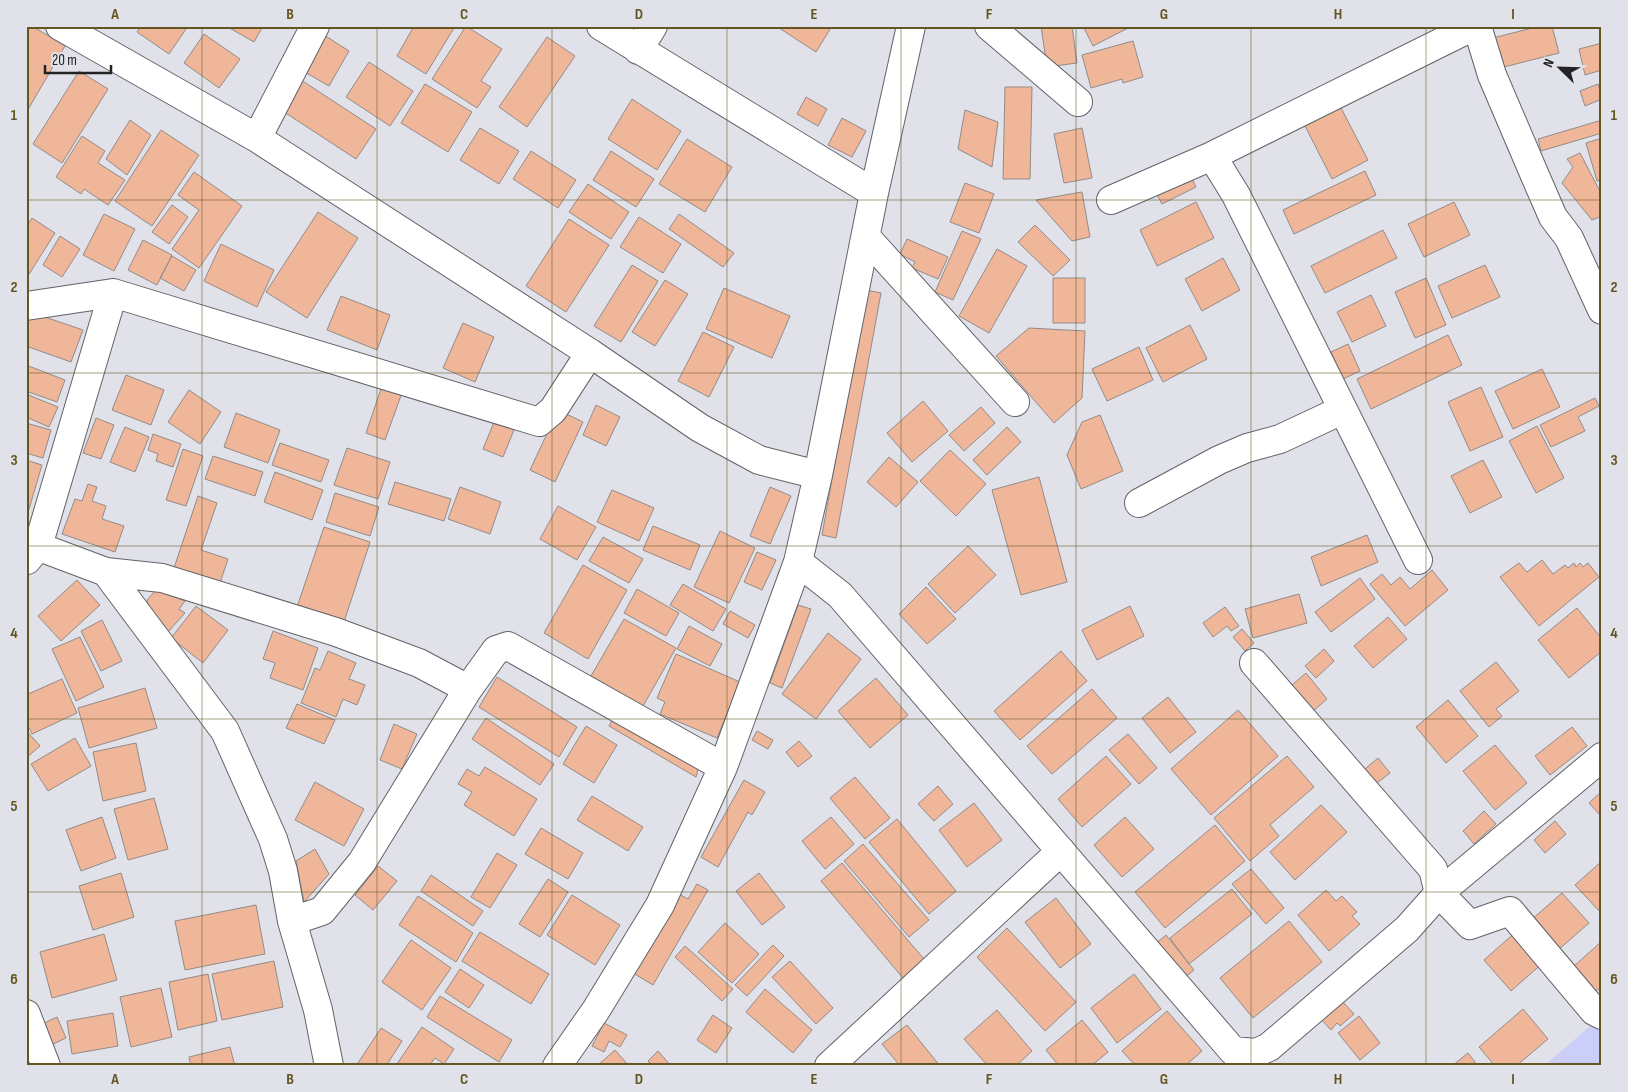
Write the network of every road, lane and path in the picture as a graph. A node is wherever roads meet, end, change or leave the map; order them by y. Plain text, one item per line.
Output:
1 (60, 26) edge
2 (315, 26) edge
3 (601, 26) edge
4 (653, 26) edge
5 (911, 26) edge
6 (989, 26) edge
7 (1475, 26) edge
8 (638, 50) junction
9 (1078, 102) dead end
10 (257, 138) junction
11 (1212, 156) junction
12 (874, 193) junction
13 (1111, 200) dead end
14 (866, 237) junction
15 (113, 292) junction
16 (26, 306) edge
17 (1602, 310) edge
18 (590, 353) junction
19 (1015, 402) dead end
20 (1342, 410) junction
21 (818, 475) junction
22 (1139, 503) dead end
23 (30, 550) edge
24 (1418, 560) dead end
25 (798, 562) junction
26 (106, 572) junction
27 (1254, 662) dead end
28 (468, 689) junction
29 (1602, 757) edge
30 (723, 767) junction
31 (1061, 851) junction
32 (1439, 893) junction
33 (292, 921) junction
34 (26, 1014) edge
35 (1602, 1015) edge
36 (1231, 1059) edge
37 (46, 1066) edge
38 (329, 1066) edge
39 (557, 1066) edge
40 (829, 1066) edge

1 - 10 street
2 - 10 street
3 - 8 street
4 - 8 street
5 - 12 street
6 - 9 street
7 - 11 street
7 - 17 street
8 - 12 street
10 - 18 street
11 - 13 street
11 - 20 street
12 - 14 street
14 - 19 street
14 - 21 street
15 - 16 street
15 - 18 street
15 - 23 street
18 - 21 street
20 - 22 street
20 - 24 street
21 - 25 street
23 - 26 street
25 - 30 street
25 - 31 street
26 - 28 street
26 - 33 street
27 - 32 street
28 - 30 street
28 - 33 street
29 - 32 street
30 - 39 street
31 - 36 street
31 - 40 street
32 - 35 street
32 - 36 street
33 - 38 street
34 - 37 street

